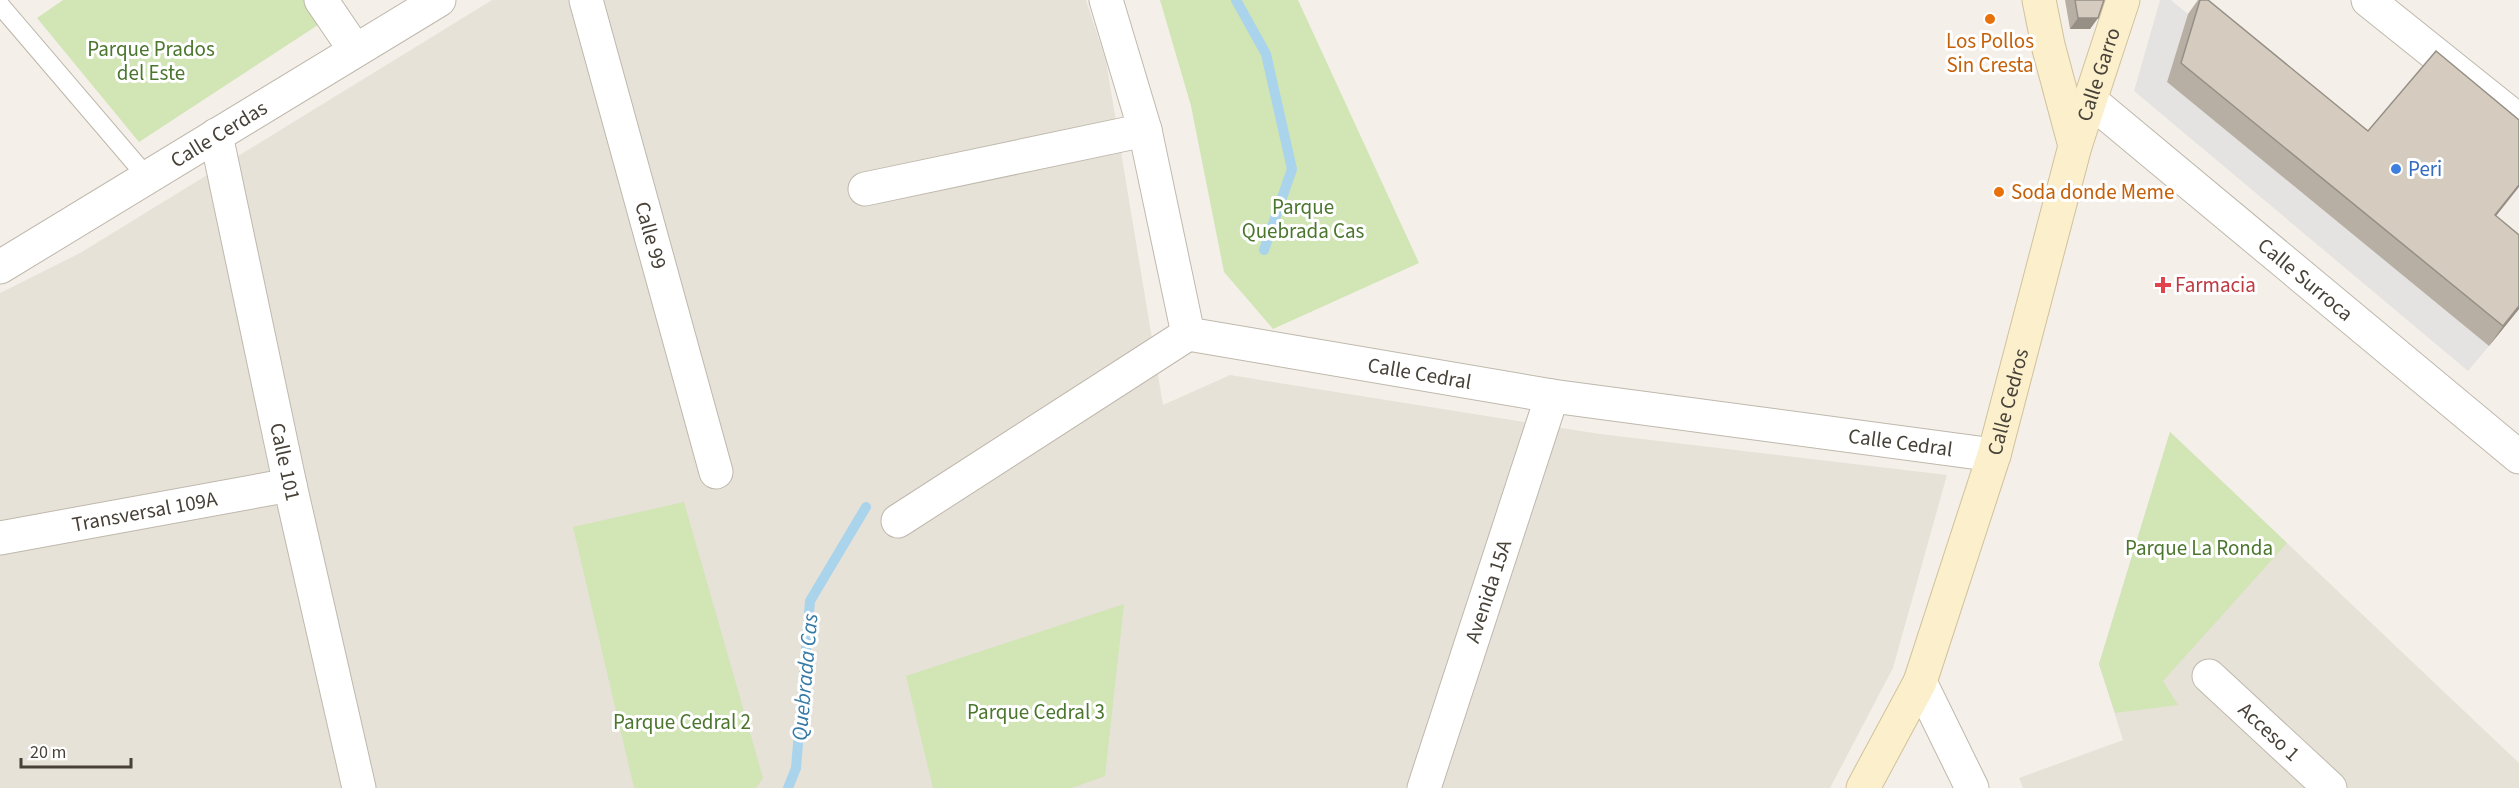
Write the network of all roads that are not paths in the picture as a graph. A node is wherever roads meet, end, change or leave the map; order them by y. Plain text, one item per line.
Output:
1 (321, 0) edge
2 (439, 0) edge
3 (586, 0) edge
4 (1106, 0) edge
5 (2039, 0) edge
6 (2123, 0) edge
7 (2368, 0) edge
8 (0, 5) edge
9 (355, 50) junction
10 (2091, 101) junction
11 (2519, 121) edge
12 (1145, 130) junction
13 (216, 135) junction
14 (2075, 146) junction
15 (147, 177) junction
16 (865, 189) dead end
17 (0, 267) edge
18 (1188, 334) junction
19 (1552, 396) junction
20 (1994, 455) junction
21 (2519, 457) edge
22 (716, 471) dead end
23 (290, 485) junction
24 (898, 521) dead end
25 (0, 538) edge
26 (2209, 676) dead end
27 (1920, 682) junction
28 (358, 788) edge
29 (1424, 788) edge
30 (1863, 788) edge
31 (1972, 788) edge
32 (2330, 788) edge

1 - 9 street
2 - 9 street, Calle Cerdas
3 - 22 street, Calle 99
4 - 12 street
5 - 14 street, Calle Cedros
6 - 10 street, Calle Garro
7 - 11 street
8 - 15 lane
9 - 13 street, Calle Cerdas
10 - 14 street, Calle Garro
10 - 21 street, Calle Surroca
12 - 16 street
12 - 18 street
13 - 15 street, Calle Cerdas
13 - 23 street, Calle 101
14 - 20 street, Calle Cedros
15 - 17 street, Calle Cerdas
18 - 19 street, Calle Cedral
18 - 24 street
19 - 20 street, Calle Cedral
19 - 29 street, Avenida 15A
20 - 27 street, Calle Cedros
23 - 25 street, Transversal 109A
23 - 28 street, Calle 101
26 - 32 street, Acceso 1
27 - 30 street, Calle Cedros
27 - 31 street

